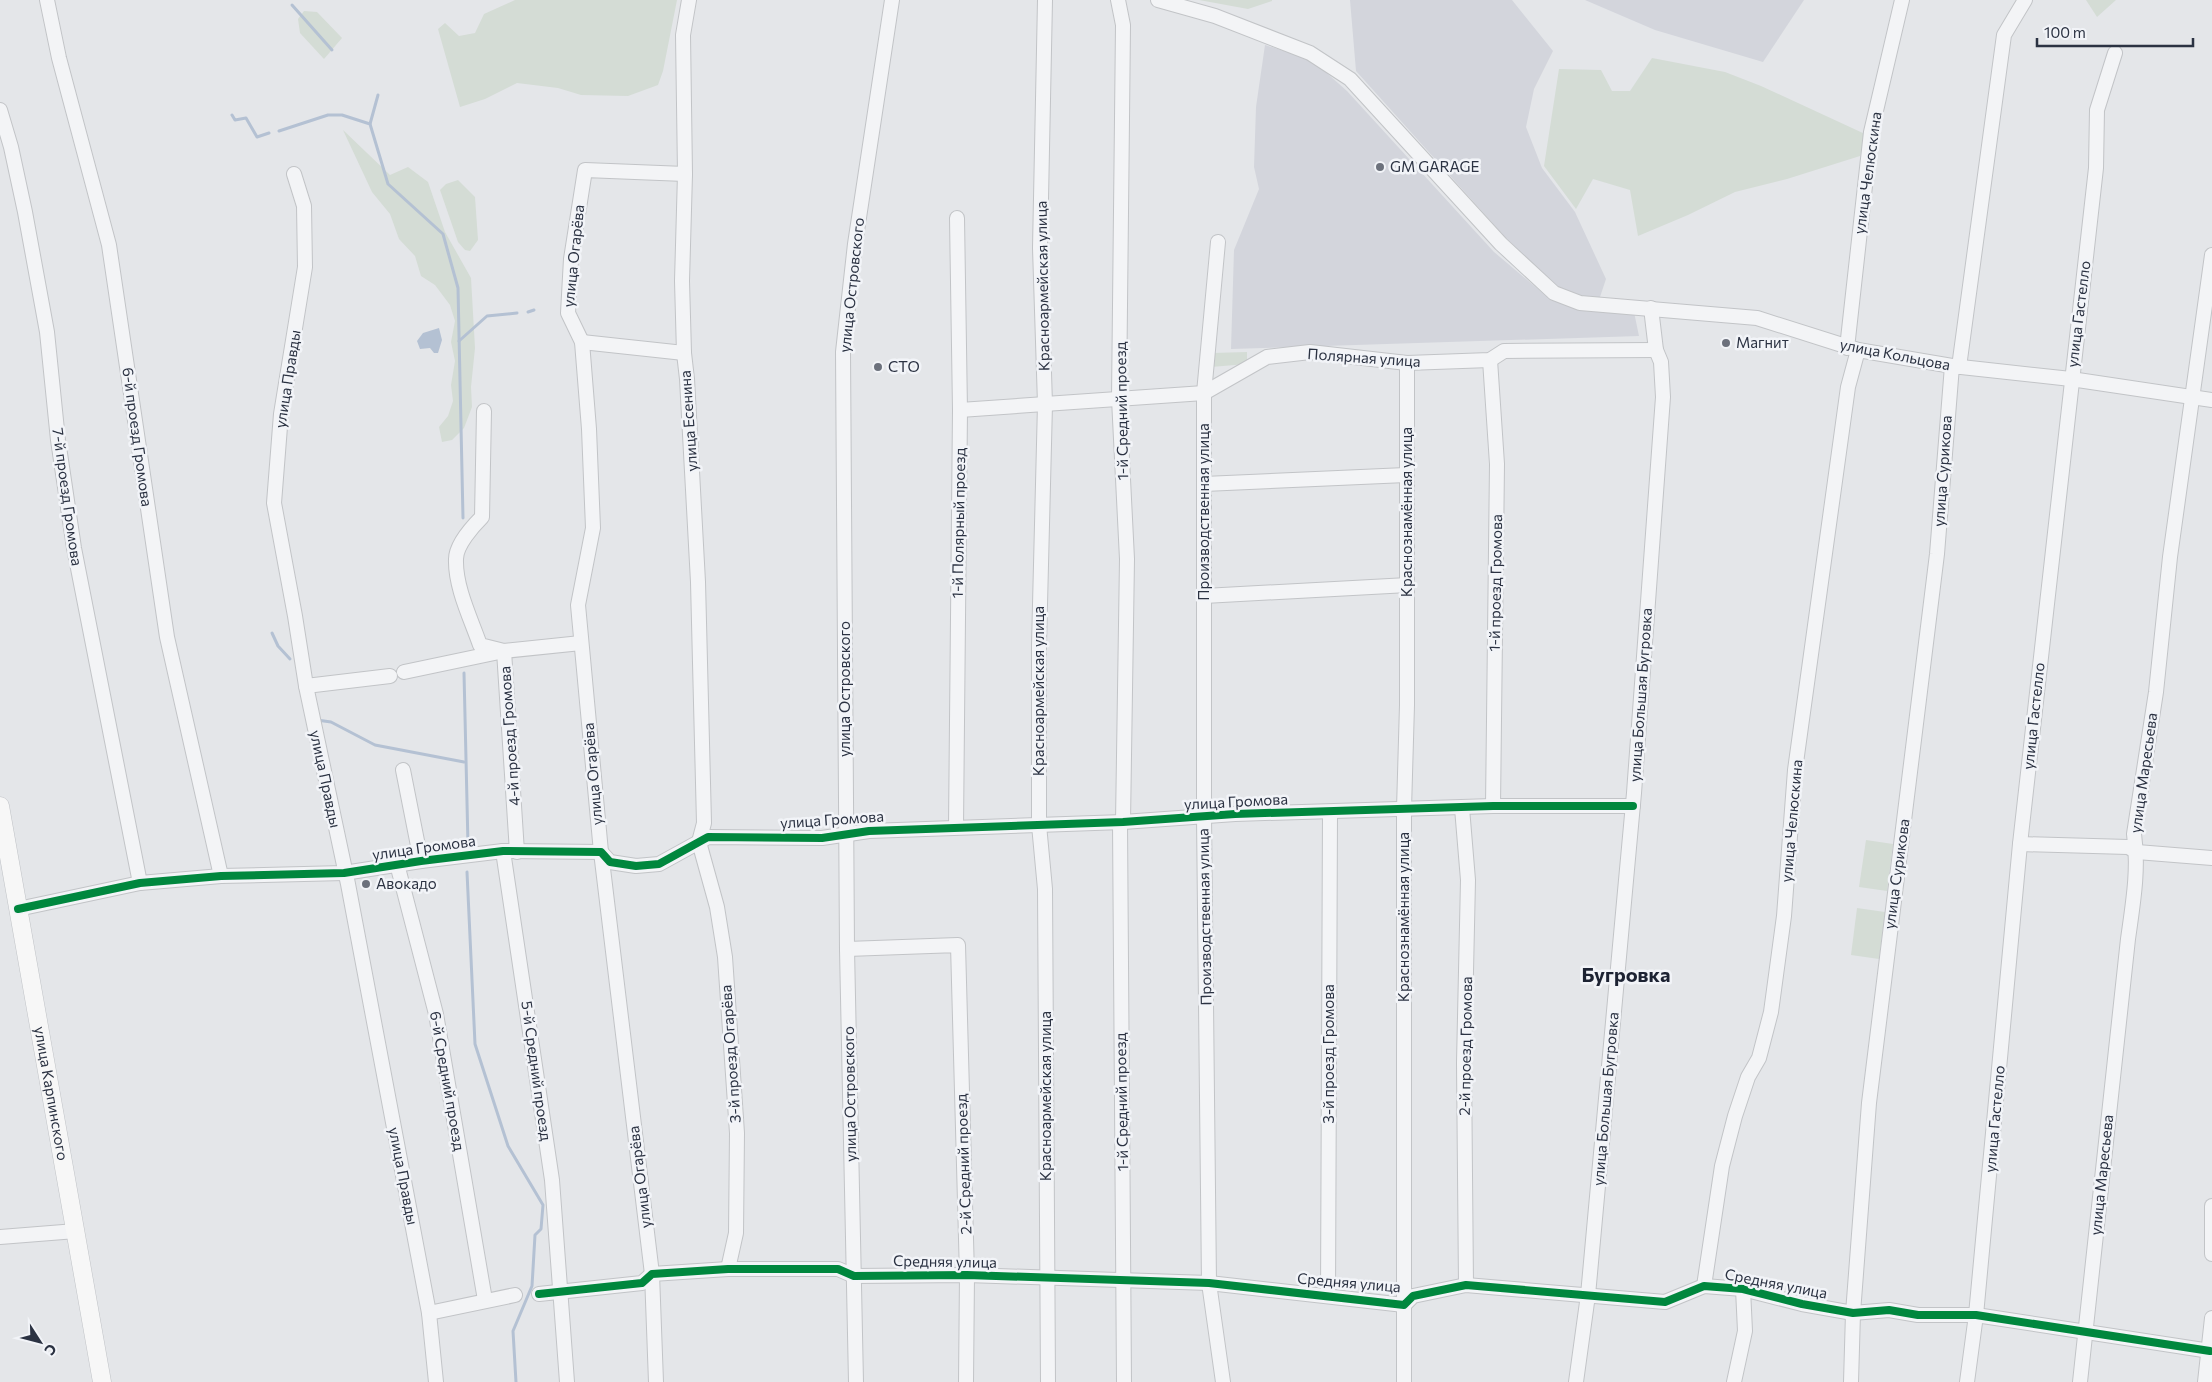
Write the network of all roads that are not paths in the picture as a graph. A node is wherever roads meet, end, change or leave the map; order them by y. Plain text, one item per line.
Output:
1 (47, 0) edge
2 (690, 0) edge
3 (892, 0) edge
4 (1045, 0) edge
5 (1118, 0) edge
6 (1158, 0) edge
7 (1902, 0) edge
8 (2024, 0) edge
9 (2115, 53) dead end
10 (0, 110) edge
11 (294, 174) dead end
12 (685, 174) junction
13 (957, 218) dead end
14 (1218, 242) dead end
15 (2212, 255) edge
16 (1651, 308) junction
17 (582, 342) junction
18 (1852, 349) junction
19 (1656, 350) junction
20 (684, 353) junction
21 (1490, 360) junction
22 (1407, 363) junction
23 (1956, 366) junction
24 (2071, 379) junction
25 (1204, 393) junction
26 (2193, 397) junction
27 (1119, 399) junction
28 (2212, 400) edge
29 (1045, 404) junction
30 (960, 410) junction
31 (484, 411) dead end
32 (1406, 475) junction
33 (1204, 484) junction
34 (1408, 585) junction
35 (1204, 596) junction
36 (581, 643) junction
37 (504, 651) junction
38 (404, 672) dead end
39 (390, 676) dead end
40 (306, 686) junction
41 (403, 770) dead end
42 (0, 806) edge
43 (1493, 806) junction
44 (1633, 806) junction
45 (1462, 808) junction
46 (1404, 809) junction
47 (1330, 812) junction
48 (1204, 817) junction
49 (1121, 823) junction
50 (1039, 825) junction
51 (956, 827) junction
52 (846, 832) junction
53 (699, 842) junction
54 (2020, 844) junction
55 (510, 852) junction
56 (601, 852) junction
57 (2137, 852) junction
58 (2212, 858) edge
59 (421, 860) junction
60 (397, 864) junction
61 (344, 873) junction
62 (221, 876) junction
63 (140, 882) junction
64 (18, 909) junction
65 (847, 948) junction
66 (2212, 1206) edge
67 (76, 1231) junction
68 (0, 1237) edge
69 (2212, 1254) edge
70 (728, 1269) junction
71 (652, 1274) junction
72 (967, 1275) junction
73 (854, 1276) junction
74 (1048, 1278) junction
75 (1124, 1280) junction
76 (1209, 1284) junction
77 (1466, 1285) junction
78 (1704, 1286) junction
79 (1743, 1289) junction
80 (561, 1291) junction
81 (539, 1294) dead end
82 (515, 1295) dead end
83 (1328, 1296) junction
84 (1588, 1296) junction
85 (486, 1300) junction
86 (1404, 1305) junction
87 (1853, 1313) junction
88 (428, 1314) junction
89 (1976, 1315) junction
90 (2212, 1318) edge
91 (2086, 1331) junction
92 (2210, 1351) junction
93 (102, 1382) edge
94 (436, 1382) edge
95 (567, 1382) edge
96 (656, 1382) edge
97 (856, 1382) edge
98 (966, 1382) edge
99 (1048, 1382) edge
100 (1124, 1382) edge
101 (1223, 1382) edge
102 (1404, 1382) edge
103 (1576, 1382) edge
104 (1734, 1382) edge
105 (1851, 1382) edge
106 (1967, 1382) edge
107 (2080, 1382) edge
108 (2205, 1382) edge

1 - 62 street, 6-й проезд Громова
2 - 12 street, улица Есенина
3 - 52 street, улица Островского
4 - 29 street, Красноармейская улица
5 - 27 street, 1-й Средний проезд
6 - 16 street, улица Кольцова
7 - 18 street, улица Челюскина
8 - 23 street, улица Сурикова
9 - 24 street, улица Гастелло
10 - 63 street, 7-й проезд Громова
11 - 40 street, улица Правды
12 - 17 street, улица Огарёва
12 - 20 street, улица Есенина
13 - 30 street, 1-й Полярный проезд
14 - 25 street, Производственная улица
15 - 26 street, улица Маресьева
16 - 18 street, улица Кольцова
16 - 19 street, улица Большая Бугровка
17 - 20 street
17 - 36 street, улица Огарёва
18 - 23 street, улица Кольцова
18 - 78 street, улица Челюскина
19 - 21 street, Полярная улица
19 - 44 street, улица Большая Бугровка
20 - 53 street, улица Есенина
21 - 22 street, Полярная улица
21 - 43 street, 1-й проезд Громова
22 - 25 street, Полярная улица
22 - 32 street, Краснознамённая улица
23 - 24 street, улица Кольцова
23 - 87 street, улица Сурикова
24 - 26 street, улица Кольцова
24 - 54 street, улица Гастелло
25 - 27 street, Полярная улица
25 - 33 street, Производственная улица
26 - 28 street, улица Кольцова
26 - 57 street, улица Маресьева
27 - 29 street, Полярная улица
27 - 49 street, 1-й Средний проезд
29 - 30 street, Полярная улица
29 - 50 street, Красноармейская улица
30 - 51 street, 1-й Полярный проезд
31 - 37 street, 4-й проезд Громова
32 - 33 street
32 - 34 street, Краснознамённая улица
33 - 35 street, Производственная улица
34 - 35 street
34 - 46 street, Краснознамённая улица
35 - 48 street, Производственная улица
36 - 37 street
36 - 56 street, улица Огарёва
37 - 38 street
37 - 55 street, 4-й проезд Громова
39 - 40 street
40 - 61 street, улица Правды
41 - 59 street
42 - 64 main road, улица Карпинского
43 - 44 street, улица Громова
43 - 45 street, улица Громова
44 - 84 street, улица Большая Бугровка
45 - 46 street, улица Громова
45 - 77 street, 2-й проезд Громова
46 - 47 street, улица Громова
46 - 86 street, Краснознамённая улица
47 - 48 street, улица Громова
47 - 83 street, 3-й проезд Громова
48 - 49 street, улица Громова
48 - 76 street, Производственная улица
49 - 50 street, улица Громова
49 - 75 street, 1-й Средний проезд
50 - 51 street, улица Громова
50 - 74 street, Красноармейская улица
51 - 52 street, улица Громова
52 - 53 street, улица Громова
52 - 65 street, улица Островского
53 - 56 street, улица Громова
53 - 70 street, 3-й проезд Огарёва
54 - 57 street
54 - 89 street, улица Гастелло
55 - 56 street, улица Громова
55 - 59 street, улица Громова
55 - 80 street, 5-й Средний проезд
56 - 71 street, улица Огарёва
57 - 58 street
57 - 91 street, улица Маресьева
59 - 60 street, улица Громова
60 - 61 street, улица Громова
60 - 85 street, 6-й Средний проезд
61 - 62 street, улица Громова
61 - 88 street, улица Правды
62 - 63 street, улица Громова
63 - 64 street, улица Громова
64 - 67 main road, улица Карпинского
65 - 72 street, 2-й Средний проезд
65 - 73 street, улица Островского
66 - 69 street
67 - 68 street
67 - 93 main road, улица Карпинского
70 - 71 street, Средняя улица
70 - 73 street, Средняя улица
71 - 80 street, Средняя улица
71 - 96 street, улица Огарёва
72 - 73 street, Средняя улица
72 - 74 street, Средняя улица
72 - 98 street, 2-й Средний проезд
73 - 97 street, улица Островского
74 - 75 street, Средняя улица
74 - 99 street, Красноармейская улица
75 - 76 street, Средняя улица
75 - 100 street, 1-й Средний проезд
76 - 83 street, Средняя улица
76 - 101 street, Производственная улица
77 - 84 street, Средняя улица
77 - 86 street, Средняя улица
78 - 79 street, Средняя улица
78 - 84 street, Средняя улица
79 - 87 street, Средняя улица
79 - 104 street
80 - 81 street, Средняя улица
80 - 95 street, 5-й Средний проезд
82 - 85 street
83 - 86 street, Средняя улица
84 - 103 street, улица Большая Бугровка
85 - 88 street
86 - 102 street, Краснознамённая улица
87 - 89 street, Средняя улица
87 - 105 street, улица Сурикова
88 - 94 street, улица Правды
89 - 91 street, Средняя улица
89 - 106 street, улица Гастелло
90 - 92 street
91 - 92 street, Средняя улица
91 - 107 street, улица Маресьева
92 - 108 street

